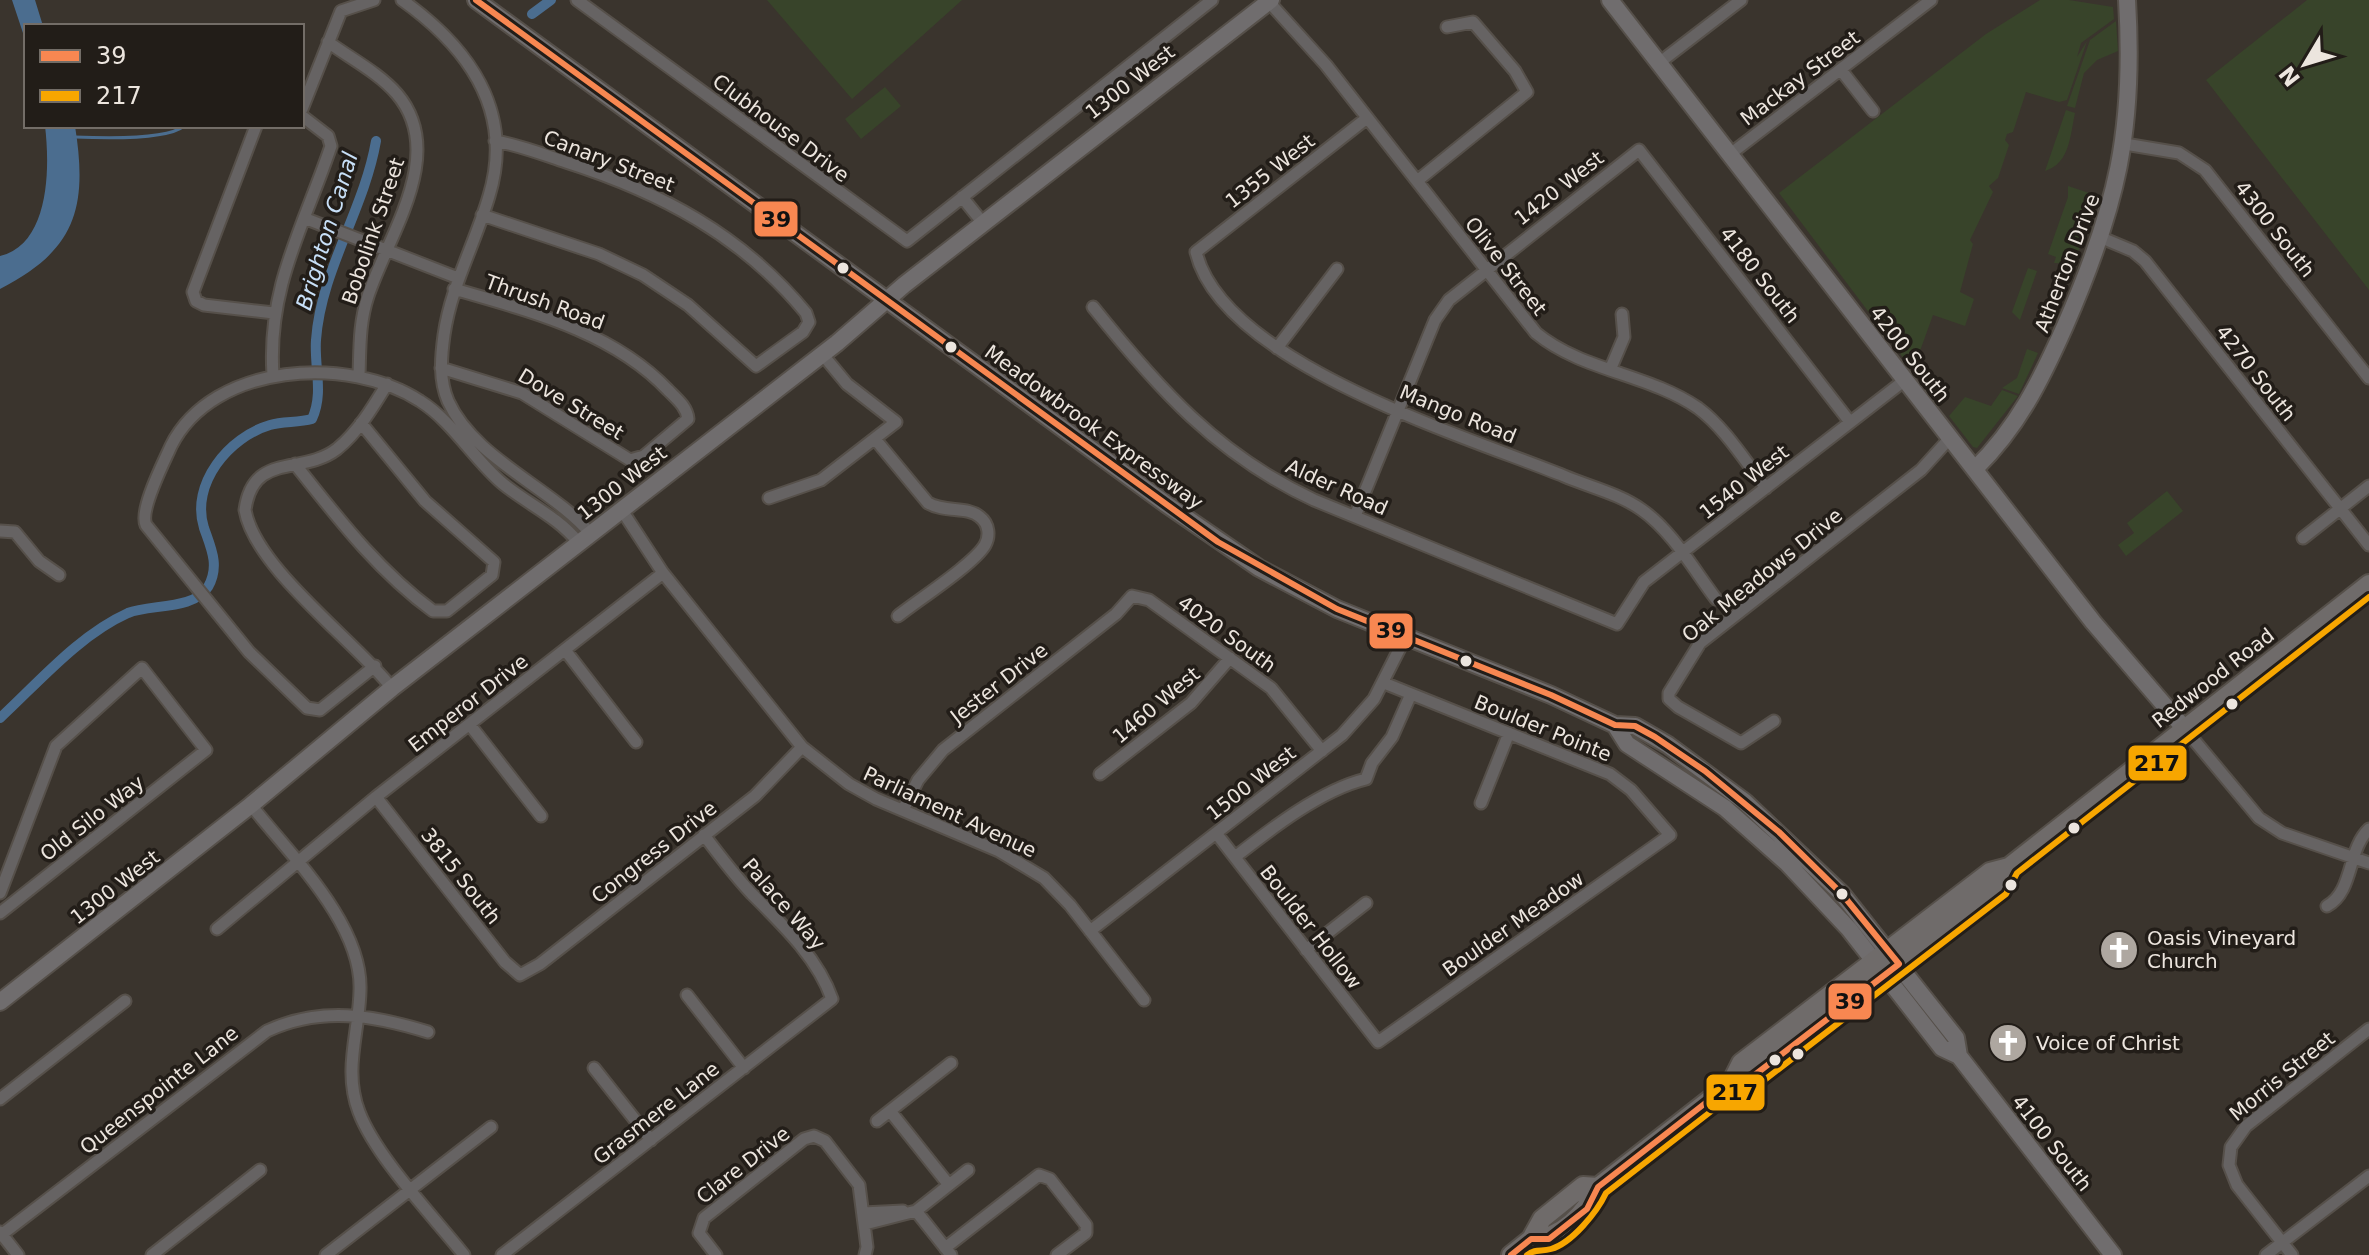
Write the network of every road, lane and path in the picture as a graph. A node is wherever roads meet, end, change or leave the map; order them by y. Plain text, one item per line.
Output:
1 (374, 0) edge
2 (402, 0) edge
3 (476, 0) edge
4 (577, 0) edge
5 (1212, 0) edge
6 (1610, 0) edge
7 (1741, 0) edge
8 (1931, 0) edge
9 (2127, 0) edge
10 (1270, 1) edge
11 (1447, 27) dead end
12 (328, 42) junction
13 (1659, 63) junction
14 (1841, 70) junction
15 (304, 104) edge
16 (1873, 111) dead end
17 (304, 118) edge
18 (1367, 118) junction
19 (255, 128) edge
20 (495, 141) junction
21 (2125, 144) junction
22 (1639, 150) joint
23 (1729, 155) junction
24 (1417, 181) junction
25 (962, 197) junction
26 (482, 215) junction
27 (304, 218) junction
28 (983, 223) junction
29 (2102, 238) junction
30 (385, 250) junction
31 (1196, 252) joint
32 (1337, 269) dead end
33 (1485, 269) junction
34 (456, 283) junction
35 (888, 300) junction
36 (1093, 307) dead end
37 (274, 313) junction
38 (1622, 314) dead end
39 (1277, 348) junction
40 (823, 355) junction
41 (441, 368) junction
42 (1610, 370) junction
43 (273, 375) junction
44 (359, 376) junction
45 (2369, 378) edge
46 (1905, 380) junction
47 (387, 384) junction
48 (1399, 410) junction
49 (1850, 422) junction
50 (361, 423) junction
51 (1950, 438) junction
52 (875, 439) junction
53 (635, 461) joint
54 (295, 464) junction
55 (1975, 469) junction
56 (2369, 486) edge
57 (1766, 488) junction
58 (769, 498) dead end
59 (621, 509) junction
60 (2340, 509) junction
61 (1355, 516) junction
62 (0, 531) edge
63 (584, 538) junction
64 (2303, 538) dead end
65 (2369, 545) edge
66 (1681, 553) junction
67 (663, 573) junction
68 (59, 575) dead end
69 (2369, 584) edge
70 (1132, 596) joint
71 (1716, 599) dead end
72 (898, 616) dead end
73 (1617, 624) joint
74 (1405, 638) junction
75 (565, 650) junction
76 (1230, 658) junction
77 (375, 666) junction
78 (1384, 683) junction
79 (392, 688) junction
80 (1411, 694) junction
81 (1774, 721) dead end
82 (470, 725) junction
83 (1615, 725) junction
84 (2184, 728) junction
85 (1509, 733) junction
86 (636, 742) dead end
87 (802, 747) junction
88 (1322, 751) junction
89 (1100, 774) dead end
90 (1678, 775) junction
91 (1736, 796) junction
92 (376, 797) junction
93 (1481, 803) dead end
94 (251, 805) junction
95 (903, 810) junction
96 (541, 816) dead end
97 (2369, 829) edge
98 (1216, 833) junction
99 (704, 835) junction
100 (1670, 835) joint
101 (1235, 857) junction
102 (2354, 858) junction
103 (297, 863) junction
104 (2369, 863) edge
105 (0, 893) edge
106 (1366, 903) dead end
107 (2327, 906) dead end
108 (0, 913) edge
109 (217, 929) dead end
110 (1090, 931) junction
111 (1306, 950) junction
112 (1886, 963) junction
113 (520, 975) joint
114 (687, 995) dead end
115 (832, 999) joint
116 (1144, 1000) dead end
117 (125, 1001) dead end
118 (0, 1002) edge
119 (357, 1015) junction
120 (2369, 1029) edge
121 (428, 1032) dead end
122 (1378, 1042) joint
123 (951, 1063) dead end
124 (594, 1068) dead end
125 (744, 1068) junction
126 (0, 1099) edge
127 (890, 1111) junction
128 (877, 1121) dead end
129 (491, 1127) dead end
130 (651, 1140) junction
131 (260, 1170) dead end
132 (968, 1170) dead end
133 (2369, 1176) edge
134 (949, 1185) junction
135 (411, 1188) junction
136 (916, 1211) junction
137 (864, 1219) junction
138 (1, 1234) edge
139 (2282, 1242) junction
140 (948, 1252) edge
141 (18, 1255) edge
142 (152, 1255) edge
143 (326, 1255) edge
144 (464, 1255) edge
145 (502, 1255) edge
146 (716, 1255) edge
147 (865, 1255) edge
148 (1057, 1255) edge
149 (1511, 1255) edge
150 (2113, 1255) edge
151 (2266, 1255) edge
152 (2292, 1255) edge

1 - 12 street
2 - 20 street
3 - 35 street, Meadowbrook Expressway
4 - 25 street, Clubhouse Drive
5 - 25 street, Clubhouse Drive
6 - 13 street, 4200 South
7 - 13 street
8 - 14 street, Mackay Street
9 - 21 street, Atherton Drive
10 - 18 street, Olive Street
10 - 28 street, 1300 West
11 - 24 street
12 - 15 street
12 - 30 street, Bobolink Street
13 - 23 street, 4200 South
14 - 16 street
14 - 23 street, Mackay Street
17 - 27 street
18 - 24 street, Olive Street
18 - 31 street, 1355 West
19 - 37 street
20 - 26 street
20 - 26 street, Canary Street
21 - 29 street, Atherton Drive
21 - 45 street, 4300 South
22 - 33 street, 1420 West
22 - 49 street, 4180 South
23 - 46 street, 4200 South
24 - 33 street, Olive Street
25 - 28 street
26 - 34 street
27 - 30 street, Thrush Road
27 - 37 street
28 - 35 street, 1300 West
29 - 55 street, Atherton Drive
29 - 60 street, 4270 South
30 - 34 street, Thrush Road
30 - 44 street, Bobolink Street
31 - 39 street, Mango Road
32 - 39 street
33 - 42 street, Olive Street
33 - 48 street, 1420 West
34 - 41 street
34 - 53 street, Thrush Road
35 - 40 street, 1300 West
35 - 74 street, Meadowbrook Expressway
36 - 61 street, Alder Road
37 - 43 street
38 - 42 street
39 - 48 street, Mango Road
40 - 52 street
40 - 59 street, 1300 West
41 - 53 street, Dove Street
41 - 63 street
42 - 57 street, Olive Street
43 - 44 street
43 - 77 street
44 - 47 street
46 - 49 street, 1540 West
46 - 51 street, 4200 South
47 - 50 street
47 - 63 street
48 - 61 street, 1420 West
48 - 66 street, Mango Road
49 - 57 street, 1540 West
50 - 54 street
50 - 54 street
51 - 55 street, 4200 South
51 - 81 street, Oak Meadows Drive
52 - 58 street
52 - 72 street
54 - 77 street
55 - 84 street, 4200 South
56 - 60 street
57 - 66 street, 1540 West
59 - 63 street, 1300 West
59 - 67 street, Parliament Avenue
60 - 64 street
60 - 65 street, 4270 South
61 - 73 street, Alder Road
62 - 68 street
63 - 79 street, 1300 West
66 - 71 street, Mango Road
66 - 73 street, 1540 West
67 - 75 street, Emperor Drive
67 - 87 street, Parliament Avenue
69 - 84 main road, Redwood Road
70 - 76 street, 4020 South
70 - 95 street, Jester Drive
74 - 78 street, 1500 West
74 - 83 street, Meadowbrook Expressway
75 - 82 street, Emperor Drive
75 - 86 street
76 - 88 street, 4020 South
76 - 89 street, 1460 West
77 - 79 street
78 - 80 street, Boulder Pointe
78 - 88 street, 1500 West
79 - 94 street, 1300 West
80 - 85 street, Boulder Pointe
80 - 101 street
82 - 92 street, Emperor Drive
82 - 96 street
83 - 90 street, Meadowbrook Expressway
83 - 91 street, Meadowbrook Expressway
84 - 102 street
84 - 112 main road, Redwood Road
85 - 93 street
85 - 100 street, Boulder Pointe
87 - 95 street, Parliament Avenue
87 - 99 street, Congress Drive
88 - 98 street, 1500 West
90 - 91 street
90 - 112 street, Meadowbrook Expressway
91 - 112 street, Meadowbrook Expressway
92 - 103 street, Emperor Drive
92 - 113 street, 3815 South
94 - 103 street
94 - 118 street, 1300 West
95 - 110 street, Parliament Avenue
97 - 102 street
98 - 101 street, Boulder Hollow
98 - 110 street, 1500 West
99 - 113 street, Congress Drive
99 - 115 street, Palace Way
100 - 122 street, Boulder Meadow
101 - 111 street, Boulder Hollow
102 - 104 street
102 - 107 street
103 - 109 street, Emperor Drive
103 - 119 street
105 - 108 street, Old Silo Way
106 - 111 street
110 - 116 street, Parliament Avenue
111 - 122 street, Boulder Hollow
112 - 149 main road, Redwood Road
112 - 150 street, 4100 South
114 - 125 street
115 - 125 street, Grasmere Lane
117 - 126 street
119 - 121 street, Queenspointe Lane
119 - 135 street
119 - 138 street, Queenspointe Lane
120 - 139 street, Morris Street
123 - 127 street
124 - 130 street
125 - 130 street, Grasmere Lane
127 - 128 street
127 - 134 street
129 - 135 street
130 - 145 street, Grasmere Lane
131 - 142 street
132 - 134 street
133 - 139 street
134 - 136 street
135 - 143 street
135 - 144 street
136 - 137 street
136 - 140 street
137 - 146 street, Clare Drive
137 - 147 street
138 - 141 street
139 - 151 street
139 - 152 street
140 - 148 street

